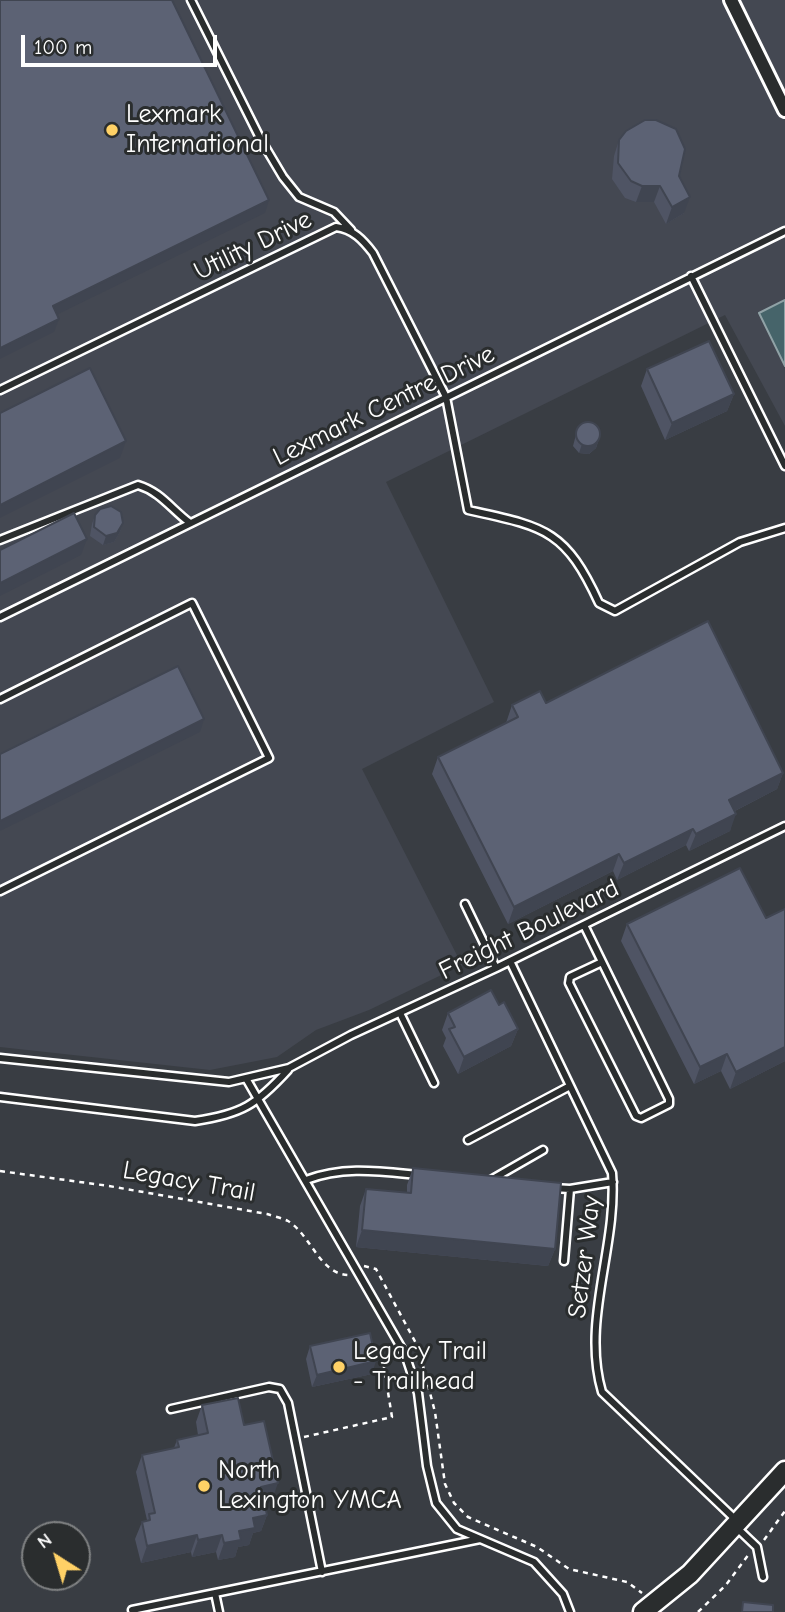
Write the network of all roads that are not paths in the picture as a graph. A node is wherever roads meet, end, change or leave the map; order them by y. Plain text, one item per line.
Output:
1 (191, 0) edge
2 (731, 0) edge
3 (785, 110) edge
4 (785, 231) edge
5 (355, 234) junction
6 (691, 276) junction
7 (0, 390) edge
8 (446, 397) junction
9 (785, 466) edge
10 (190, 523) junction
11 (785, 528) edge
12 (0, 540) edge
13 (0, 617) edge
14 (0, 699) edge
15 (785, 826) edge
16 (0, 891) edge
17 (465, 904) dead end
18 (584, 925) junction
19 (509, 961) junction
20 (602, 962) junction
21 (496, 968) junction
22 (400, 1013) junction
23 (0, 1058) edge
24 (289, 1068) junction
25 (247, 1080) junction
26 (434, 1083) dead end
27 (570, 1086) junction
28 (0, 1097) edge
29 (259, 1101) junction
30 (468, 1140) dead end
31 (544, 1150) dead end
32 (420, 1175) edge
33 (306, 1180) junction
34 (474, 1180) edge
35 (488, 1182) junction
36 (613, 1182) junction
37 (499, 1183) edge
38 (547, 1187) edge
39 (570, 1189) junction
40 (564, 1261) dead end
41 (171, 1409) dead end
42 (785, 1471) edge
43 (737, 1524) junction
44 (482, 1539) junction
45 (323, 1572) junction
46 (763, 1577) dead end
47 (215, 1594) junction
48 (645, 1605) edge
49 (132, 1610) edge
50 (219, 1612) edge
51 (570, 1612) edge

1 - 5 lane
2 - 3 street
4 - 6 lane, Lexmark Centre Drive
5 - 7 lane, Utility Drive
5 - 8 lane, Utility Drive
6 - 8 lane, Lexmark Centre Drive
6 - 9 lane
8 - 10 lane, Lexmark Centre Drive
8 - 11 lane, Utility Drive
10 - 12 lane
10 - 13 lane, Lexmark Centre Drive
14 - 16 lane
15 - 18 lane, Freight Boulevard
17 - 21 lane
18 - 19 lane, Freight Boulevard
18 - 20 lane
19 - 21 lane, Freight Boulevard
19 - 27 lane, Setzer Way
20 - 20 lane
21 - 22 lane, Freight Boulevard
22 - 24 lane, Freight Boulevard
22 - 26 lane
23 - 25 lane, Freight Boulevard
24 - 25 lane, Freight Boulevard
24 - 29 lane, Freight Boulevard
25 - 29 lane
27 - 30 lane
27 - 36 lane, Setzer Way
28 - 29 lane, Freight Boulevard
29 - 33 lane
31 - 35 lane
32 - 33 lane
33 - 44 lane
34 - 35 lane
35 - 37 lane
36 - 39 lane
36 - 43 lane, Setzer Way
38 - 39 lane
39 - 40 lane
41 - 45 lane
42 - 43 main road
43 - 46 lane, Setzer Way
43 - 48 main road
44 - 45 lane
44 - 51 lane
45 - 47 lane
47 - 49 lane
47 - 50 lane

